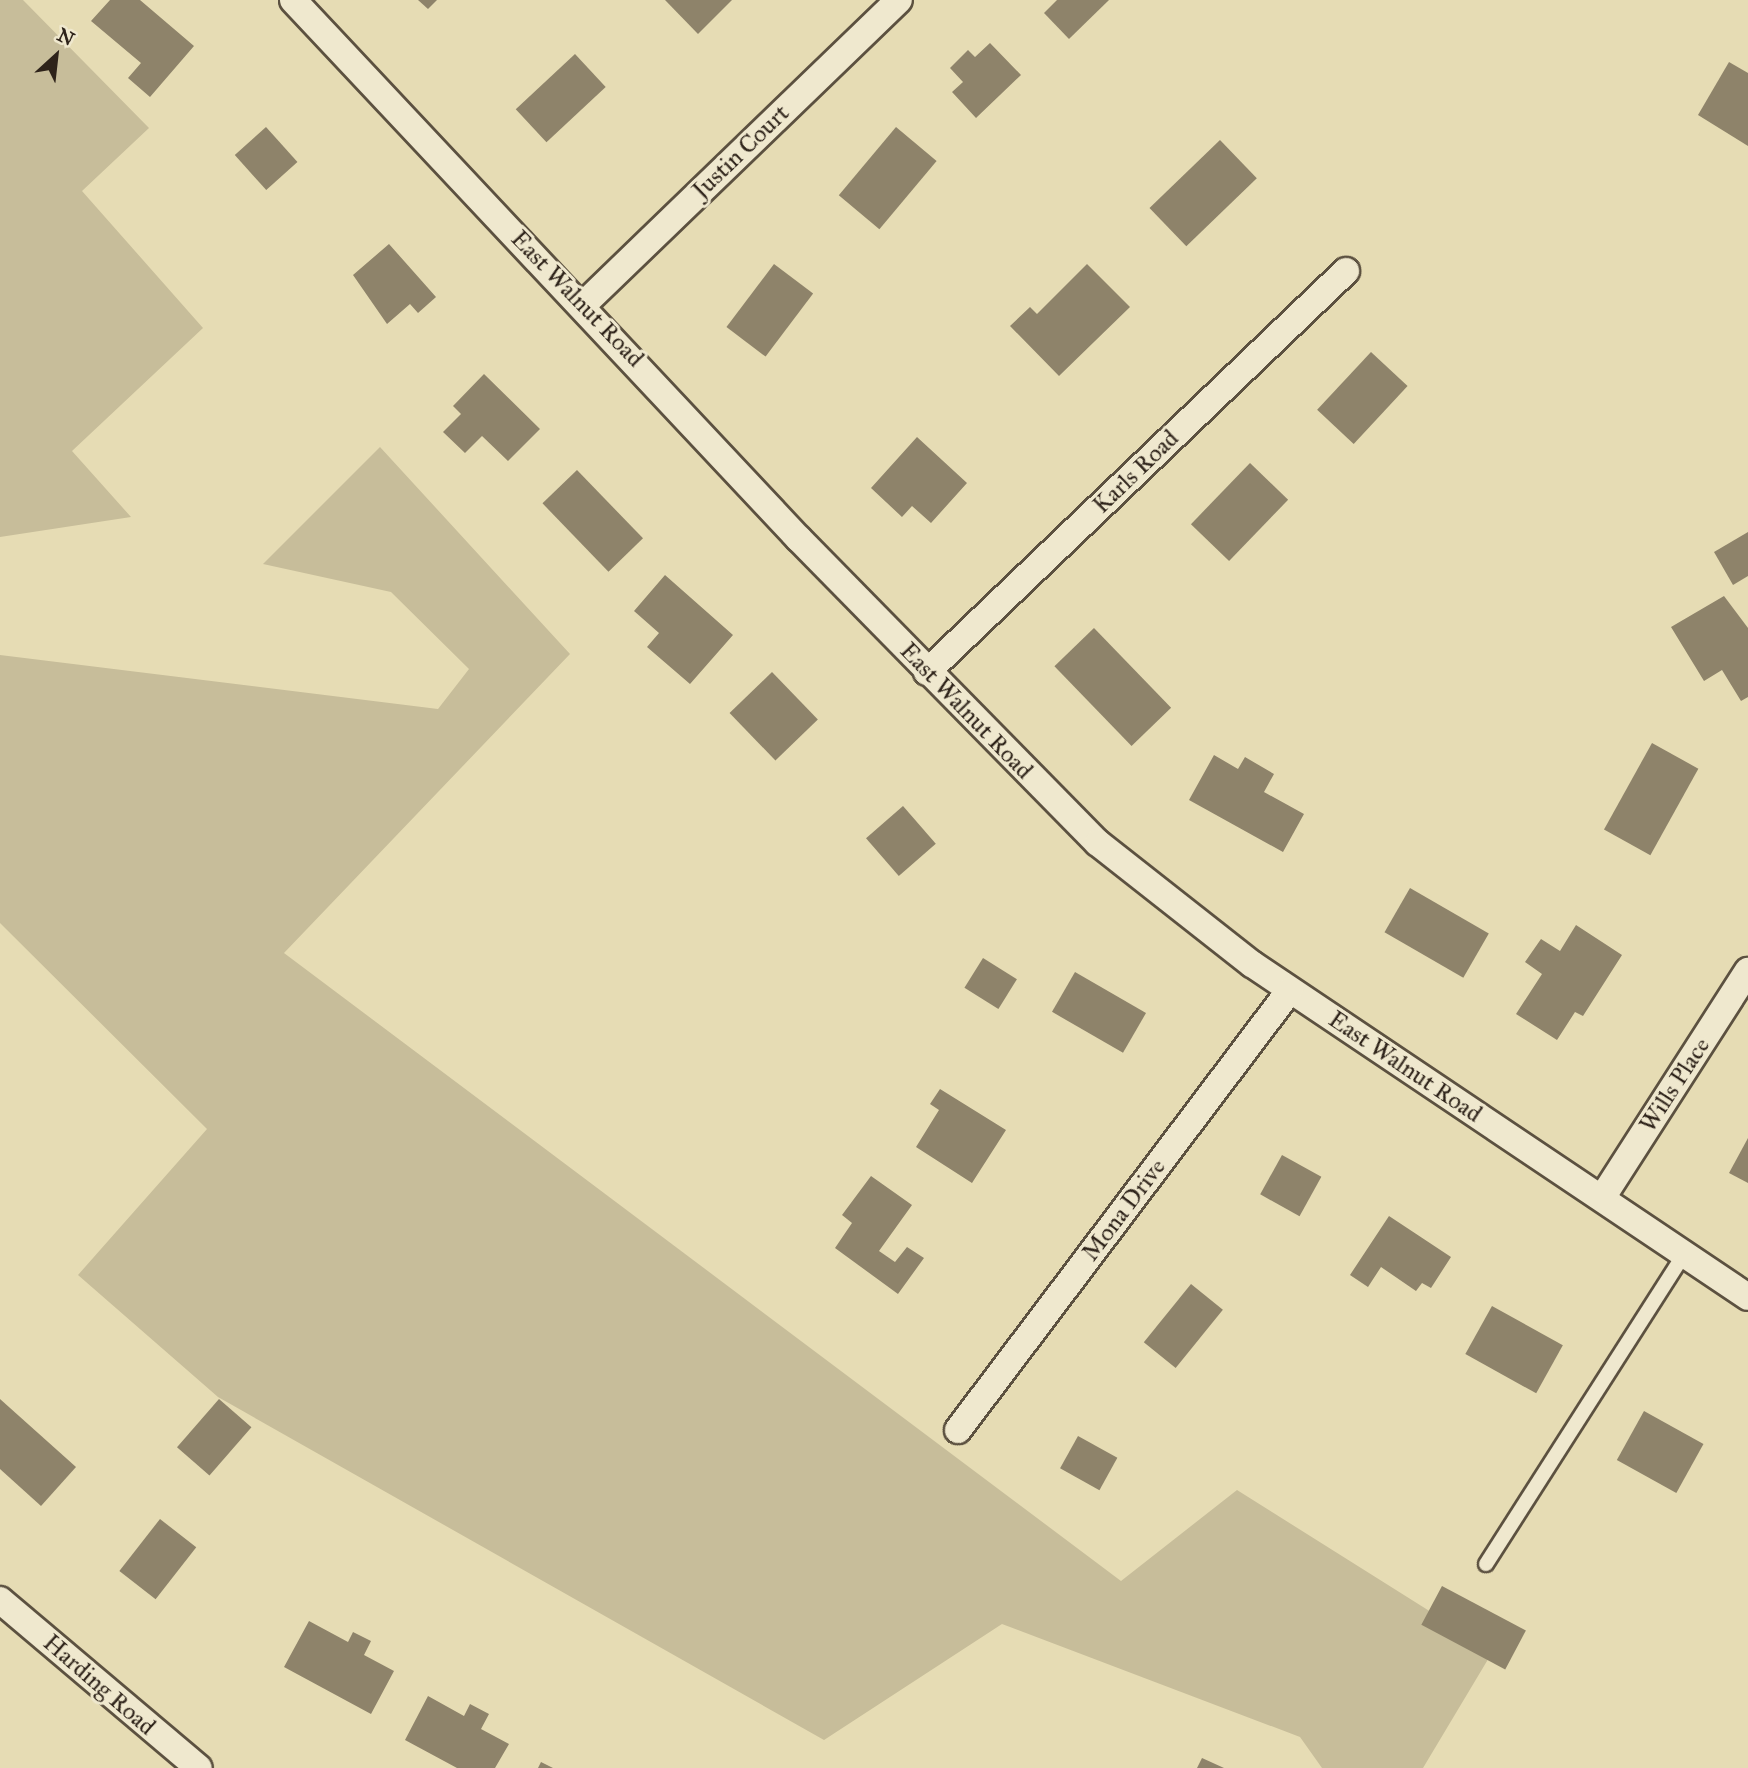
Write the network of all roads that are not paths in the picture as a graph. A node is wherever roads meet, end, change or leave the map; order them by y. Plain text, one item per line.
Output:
1 (293, 0) edge
2 (899, 0) edge
3 (1346, 271) dead end
4 (583, 305) junction
5 (927, 672) junction
6 (1748, 971) edge
7 (1290, 990) junction
8 (1602, 1198) junction
9 (1684, 1254) junction
10 (1748, 1297) edge
11 (958, 1430) dead end
12 (1486, 1564) dead end
13 (0, 1600) edge
14 (199, 1768) edge

1 - 4 street, East Walnut Road
2 - 4 street, Justin Court
3 - 5 street, Karls Road
4 - 5 street, East Walnut Road
5 - 7 street, East Walnut Road
6 - 8 street, Wills Place
7 - 8 street, East Walnut Road
7 - 11 street, Mona Drive
8 - 9 street, East Walnut Road
9 - 10 street, East Walnut Road
9 - 12 lane
13 - 14 street, Harding Road

